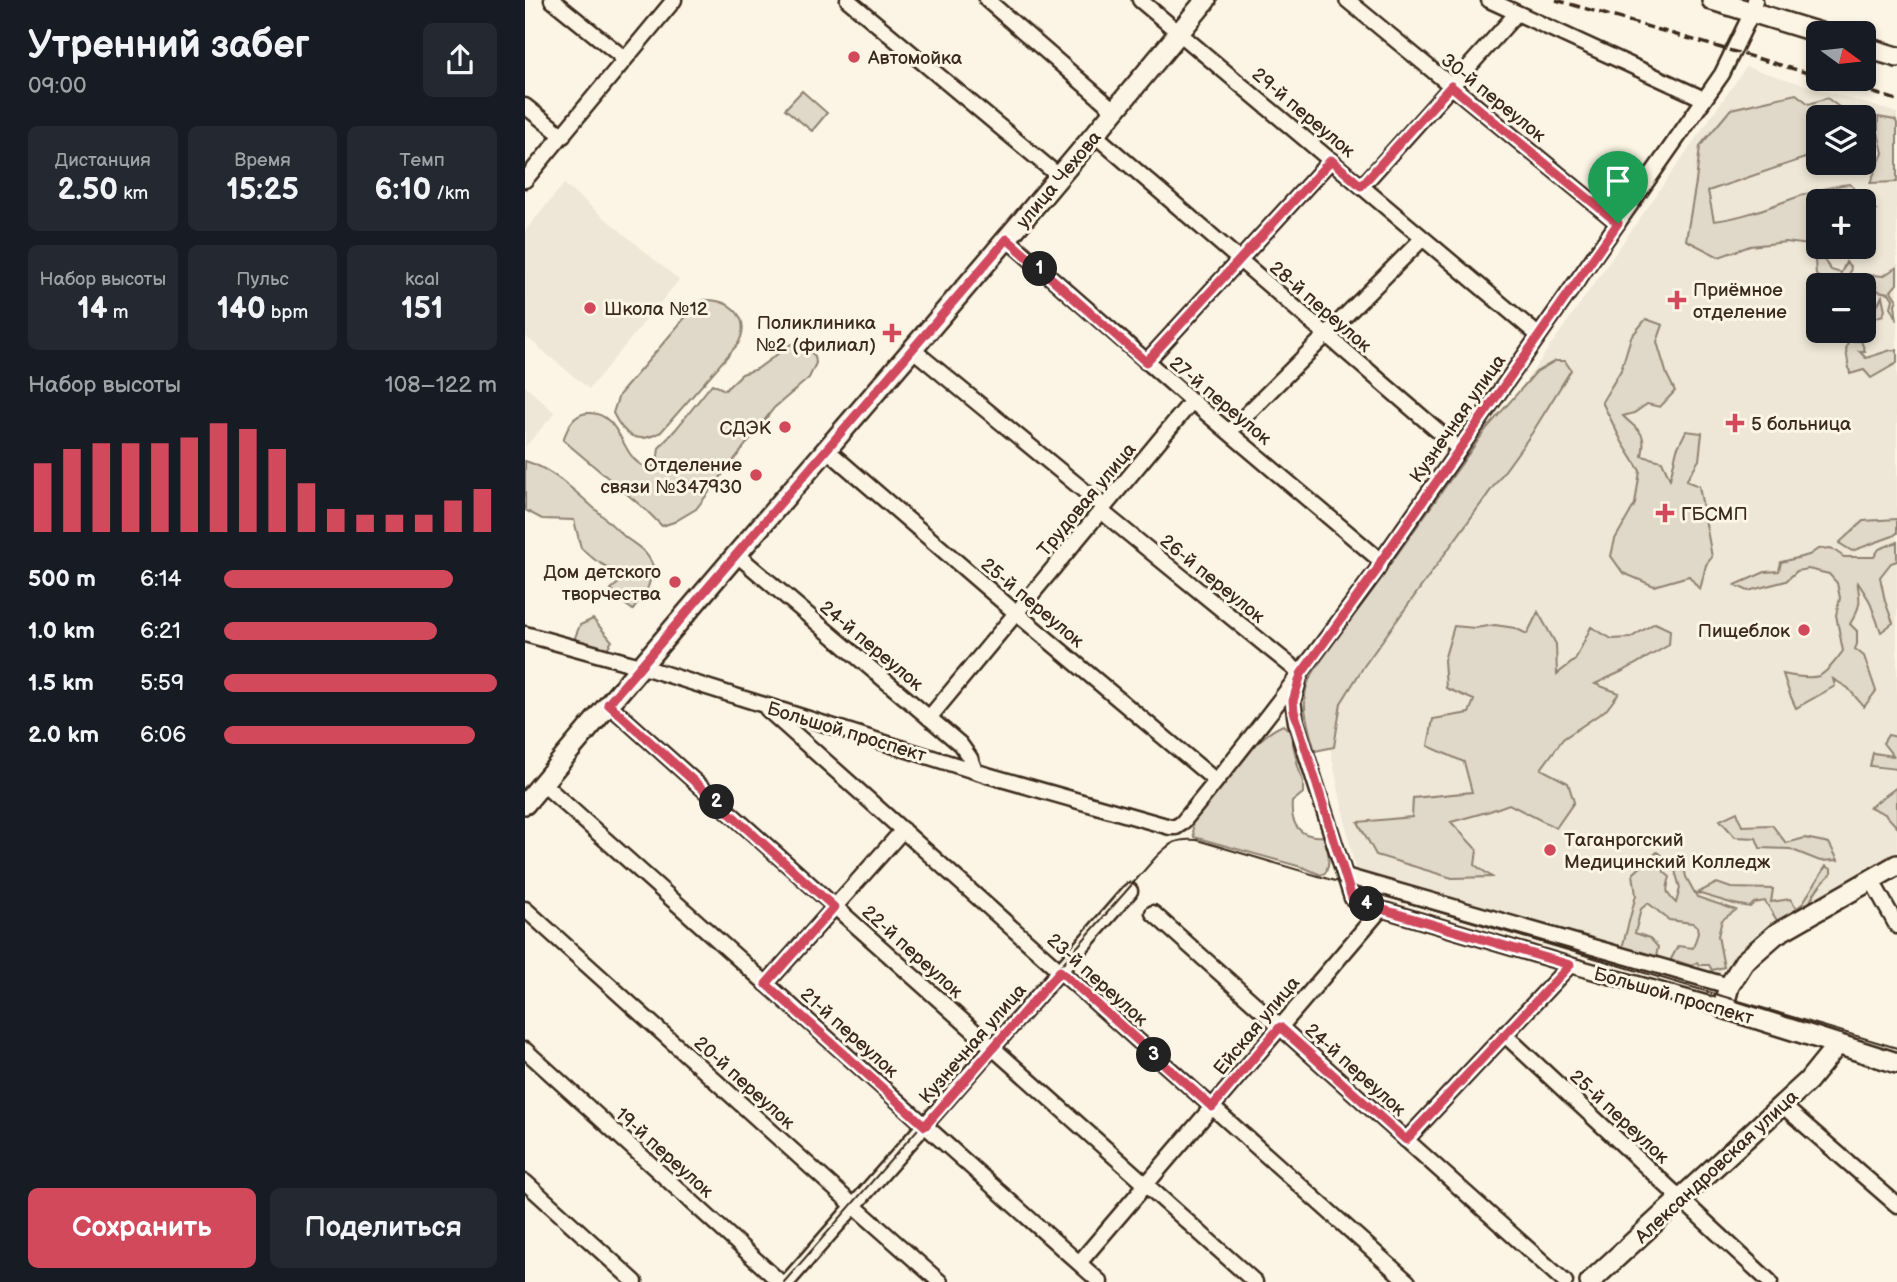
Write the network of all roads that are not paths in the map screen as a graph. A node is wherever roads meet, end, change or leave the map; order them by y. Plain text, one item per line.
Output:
1 (552, 0) edge
2 (674, 0) edge
3 (848, 0) edge
4 (987, 0) edge
5 (1140, 0) edge
6 (1206, 0) edge
7 (1347, 0) edge
8 (1489, 0) edge
9 (1712, 0) edge
10 (1753, 6) edge
11 (1517, 13) junction
12 (1806, 28) edge
13 (1180, 32) junction
14 (1876, 51) edge
15 (1897, 57) edge
16 (625, 59) junction
17 (1451, 86) junction
18 (1704, 99) junction
19 (525, 106) edge
20 (1115, 111) junction
21 (563, 136) junction
22 (1095, 136) junction
23 (1331, 160) junction
24 (1060, 177) junction
25 (525, 180) edge
26 (1361, 186) junction
27 (1618, 223) junction
28 (1423, 238) junction
29 (1007, 239) junction
30 (1240, 260) junction
31 (1326, 335) junction
32 (1538, 335) junction
33 (912, 349) junction
34 (1146, 362) junction
35 (1192, 401) junction
36 (1229, 432) junction
37 (826, 449) junction
38 (1459, 449) junction
39 (1103, 509) junction
40 (736, 554) junction
41 (1381, 561) junction
42 (1016, 613) junction
43 (525, 634) edge
44 (640, 666) junction
45 (1301, 674) junction
46 (608, 704) junction
47 (762, 704) junction
48 (1266, 717) junction
49 (929, 718) junction
50 (1296, 722) junction
51 (975, 771) junction
52 (1216, 781) junction
53 (542, 783) junction
54 (525, 804) edge
55 (1170, 828) joint
56 (902, 830) junction
57 (1897, 865) edge
58 (1345, 876) junction
59 (1871, 879) junction
60 (1130, 891) dead end
61 (834, 907) junction
62 (525, 909) edge
63 (1381, 909) junction
64 (1153, 913) dead end
65 (1897, 926) edge
66 (1570, 965) junction
67 (1060, 971) junction
68 (766, 984) junction
69 (1729, 986) junction
70 (1723, 1008) junction
71 (1280, 1027) junction
72 (1505, 1035) junction
73 (1838, 1044) junction
74 (993, 1048) junction
75 (525, 1050) edge
76 (1897, 1063) edge
77 (1782, 1105) junction
78 (1212, 1107) junction
79 (925, 1126) junction
80 (1406, 1140) junction
81 (525, 1182) edge
82 (1146, 1185) junction
83 (1680, 1199) junction
84 (854, 1206) junction
85 (1897, 1206) edge
86 (1079, 1263) junction
87 (635, 1282) edge
88 (780, 1282) edge
89 (787, 1282) edge
90 (940, 1282) edge
91 (1100, 1282) edge
92 (1255, 1282) edge
93 (1408, 1282) edge
94 (1565, 1282) edge
95 (1590, 1282) edge
96 (1770, 1282) edge

1 - 16 street
2 - 16 street
3 - 24 street
4 - 20 street
5 - 13 street, 29-й переулок
6 - 13 main road, улица Чехова
7 - 17 street, 30-й переулок
8 - 11 street
9 - 10 main road
10 - 12 main road
10 - 18 street, Кузнечная улица
11 - 17 street
11 - 18 street
13 - 20 main road, улица Чехова
13 - 23 street, 29-й переулок
14 - 15 main road
16 - 21 street
17 - 26 street
17 - 27 street, 30-й переулок
18 - 27 street, Кузнечная улица
19 - 21 street
20 - 22 main road, улица Чехова
21 - 25 street
22 - 24 main road, улица Чехова
22 - 30 street, 28-й переулок
23 - 26 street, 29-й переулок
23 - 30 street
24 - 29 main road, улица Чехова
26 - 28 street, 29-й переулок
27 - 32 street, Кузнечная улица
28 - 31 street
28 - 32 street, 29-й переулок
29 - 33 main road, улица Чехова
29 - 34 street, 27-й переулок
30 - 31 street, 28-й переулок
30 - 34 street
31 - 36 street
31 - 38 street, 28-й переулок
32 - 38 street, Кузнечная улица
33 - 37 main road, улица Чехова
33 - 39 street, 26-й переулок
34 - 35 street, 27-й переулок
35 - 36 street, 27-й переулок
35 - 39 street, Трудовая улица
36 - 41 street, 27-й переулок
37 - 40 main road, улица Чехова
37 - 42 street, 25-й переулок
38 - 41 street, Кузнечная улица
39 - 42 street, Трудовая улица
39 - 45 street, 26-й переулок
40 - 44 main road, улица Чехова
40 - 49 street, 24-й переулок
41 - 45 street, Кузнечная улица
42 - 49 street, Трудовая улица
42 - 52 street, 25-й переулок
43 - 44 street, Большой проспект
44 - 46 main road, улица Чехова
44 - 47 street, Большой проспект
45 - 48 street, Кузнечная улица
45 - 50 street, Большой проспект
46 - 53 main road, улица Чехова
46 - 61 street, 22-й переулок
47 - 51 street, Большой проспект
47 - 56 street, 23-й переулок
48 - 50 street
48 - 52 street, Кузнечная улица
49 - 51 street, 24-й переулок
50 - 58 street, Большой проспект
51 - 55 street, Большой проспект
52 - 55 street, Кузнечная улица
53 - 54 main road, улица Чехова
53 - 68 street, 21-й переулок
56 - 61 street
56 - 67 street, 23-й переулок
57 - 59 main road
58 - 63 street, Большой проспект
58 - 69 street, Большой проспект
59 - 65 street
59 - 69 main road
60 - 67 street, Кузнечная улица
61 - 68 street
61 - 74 street, 22-й переулок
62 - 84 street, 20-й переулок
63 - 66 street, Большой проспект
63 - 71 street, Ейская улица
64 - 71 street, 24-й переулок
66 - 70 street, Большой проспект
66 - 72 street
67 - 74 street, Кузнечная улица
67 - 78 street, 23-й переулок
68 - 79 street, 21-й переулок
69 - 70 main road
70 - 73 main road, Большой проспект
71 - 78 street, Ейская улица
71 - 80 street, 24-й переулок
72 - 80 street
72 - 83 street, 25-й переулок
73 - 76 main road, Большой проспект
73 - 77 main road, Александровская улица
74 - 79 street, Кузнечная улица
74 - 82 street, 22-й переулок
75 - 88 street, 19-й переулок
77 - 83 main road, Александровская улица
77 - 85 street
78 - 82 street, Ейская улица
78 - 93 street, 23-й переулок
79 - 84 street, Кузнечная улица
79 - 86 street, 21-й переулок
80 - 94 street, 24-й переулок
81 - 87 street
82 - 86 street, Ейская улица
82 - 92 street, 22-й переулок
83 - 95 main road, Александровская улица
83 - 96 street, 25-й переулок
84 - 89 street, Кузнечная улица
84 - 90 street, 20-й переулок
86 - 91 street, 21-й переулок

